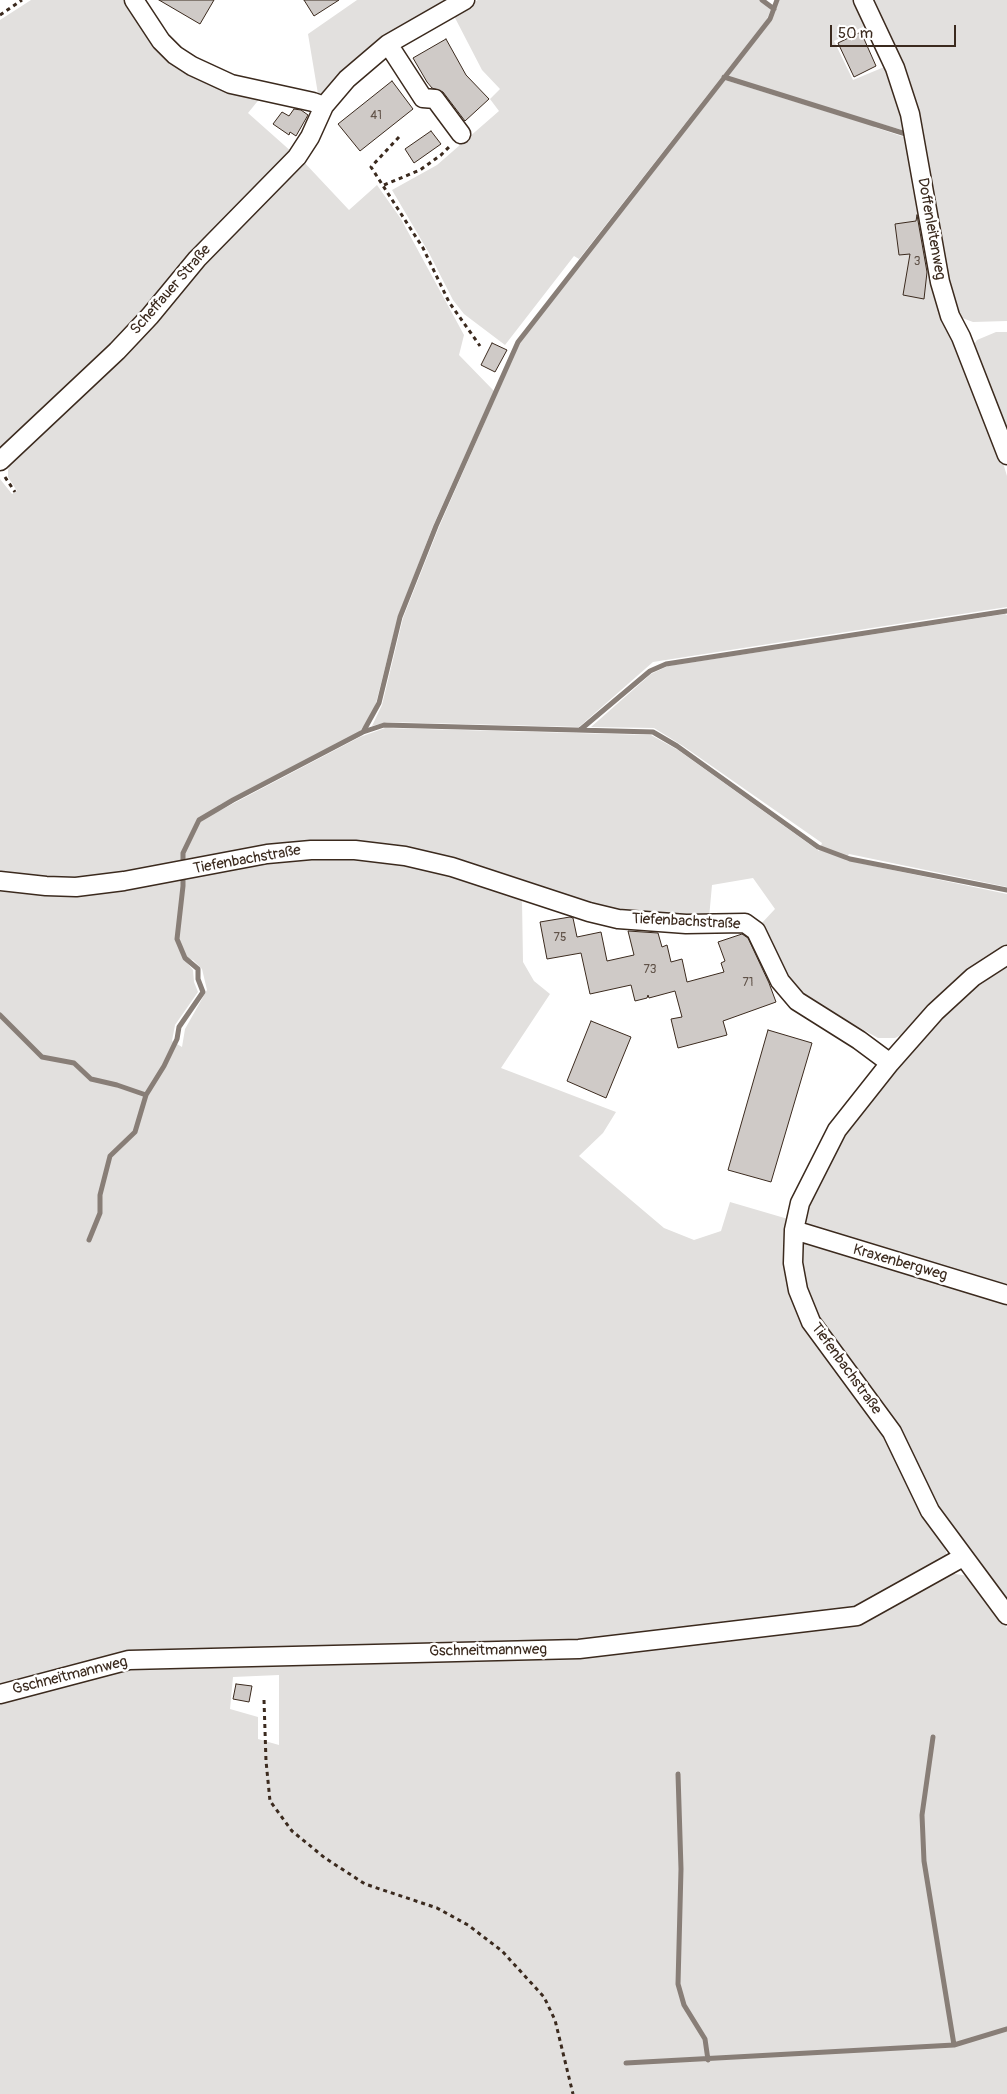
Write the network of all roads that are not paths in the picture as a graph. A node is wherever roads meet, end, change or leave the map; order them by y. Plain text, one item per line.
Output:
1 (134, 0) edge
2 (465, 0) edge
3 (863, 0) edge
4 (388, 44) junction
5 (324, 106) junction
6 (461, 134) road end
7 (1007, 455) edge
8 (0, 461) edge
9 (0, 881) edge
10 (1007, 955) edge
11 (890, 1063) junction
12 (794, 1230) junction
13 (1007, 1294) edge
14 (964, 1557) junction
15 (1007, 1615) edge
16 (0, 1694) edge

1 - 5 street
2 - 4 street, Scheffauer Straße
3 - 7 street, Doffenleitenweg
4 - 5 street, Scheffauer Straße
4 - 6 street
5 - 8 street, Scheffauer Straße
9 - 11 street, Tiefenbachstraße
10 - 11 street
11 - 12 street, Tiefenbachstraße
12 - 13 street, Kraxenbergweg
12 - 14 street, Tiefenbachstraße
14 - 15 street, Tiefenbachstraße
14 - 16 street, Gschneitmannweg

